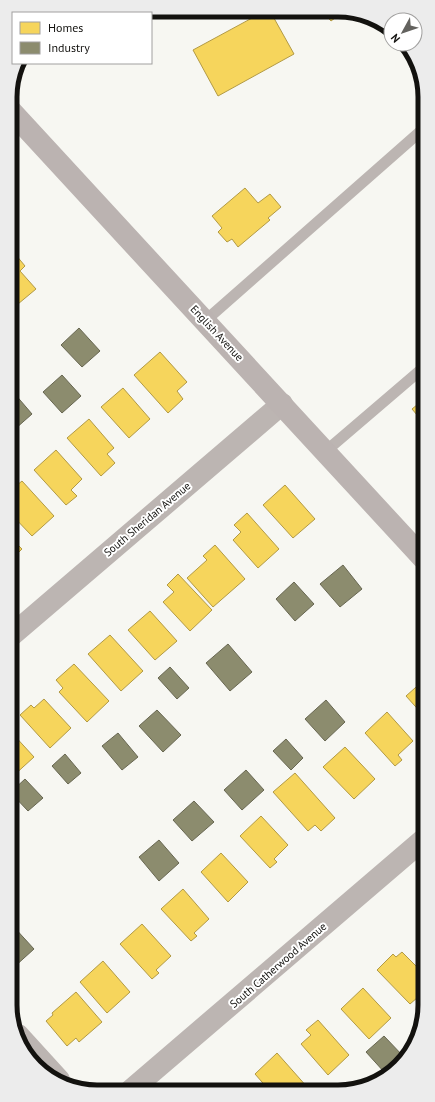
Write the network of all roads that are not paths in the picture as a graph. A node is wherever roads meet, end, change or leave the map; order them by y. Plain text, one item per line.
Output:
1 (17, 123) edge
2 (418, 134) edge
3 (206, 321) junction
4 (418, 372) edge
5 (282, 404) junction
6 (326, 451) junction
7 (418, 550) edge
8 (17, 631) edge
9 (418, 844) edge
10 (32, 1050) edge
11 (47, 1067) edge
12 (137, 1085) edge

1 - 3 street, English Avenue
2 - 3 lane
3 - 5 street, English Avenue
4 - 6 lane
5 - 6 street, English Avenue
5 - 8 street, South Sheridan Avenue
6 - 7 street, English Avenue
9 - 12 street, South Catherwood Avenue
10 - 11 street

